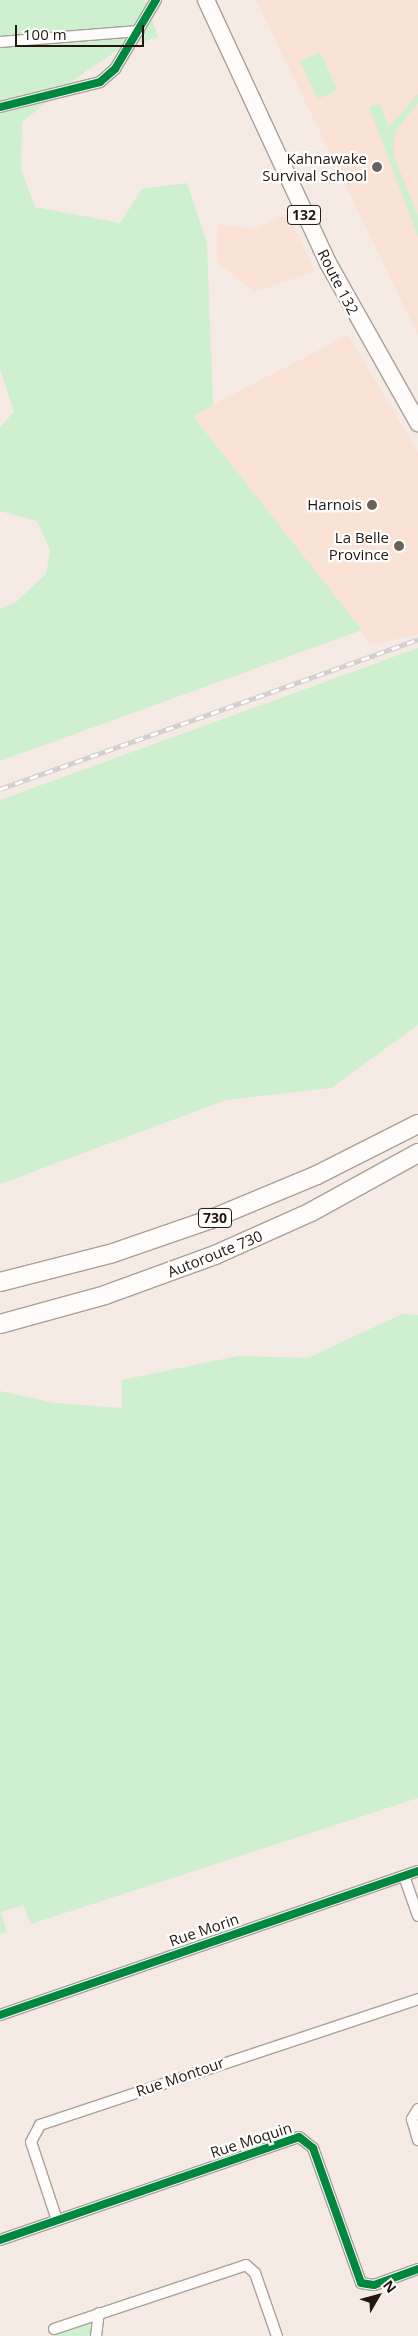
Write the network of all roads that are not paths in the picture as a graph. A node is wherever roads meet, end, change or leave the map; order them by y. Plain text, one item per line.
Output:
1 (156, 0) edge
2 (206, 0) edge
3 (139, 31) junction
4 (0, 42) edge
5 (0, 107) edge
6 (418, 423) edge
7 (418, 1124) edge
8 (418, 1153) edge
9 (0, 1282) edge
10 (0, 1324) edge
11 (418, 1871) edge
12 (404, 1876) junction
13 (418, 1916) edge
14 (418, 1999) edge
15 (0, 2015) edge
16 (418, 2109) edge
17 (418, 2140) edge
18 (57, 2220) junction
19 (0, 2240) edge
20 (418, 2269) edge
21 (99, 2313) junction
22 (54, 2329) dead end
23 (96, 2336) edge
24 (277, 2336) edge

1 - 3 street
2 - 6 highway, Route 132 / 132
3 - 4 street
3 - 5 street
7 - 9 highway, 730
8 - 10 highway, Autoroute 730 / 730
11 - 12 street, Rue Morin
12 - 13 street
12 - 15 street, Rue Morin
14 - 18 street, Rue Montour
16 - 17 street
18 - 19 street, Rue Moquin
18 - 20 street, Rue Moquin
21 - 22 street
21 - 23 street
21 - 24 street

